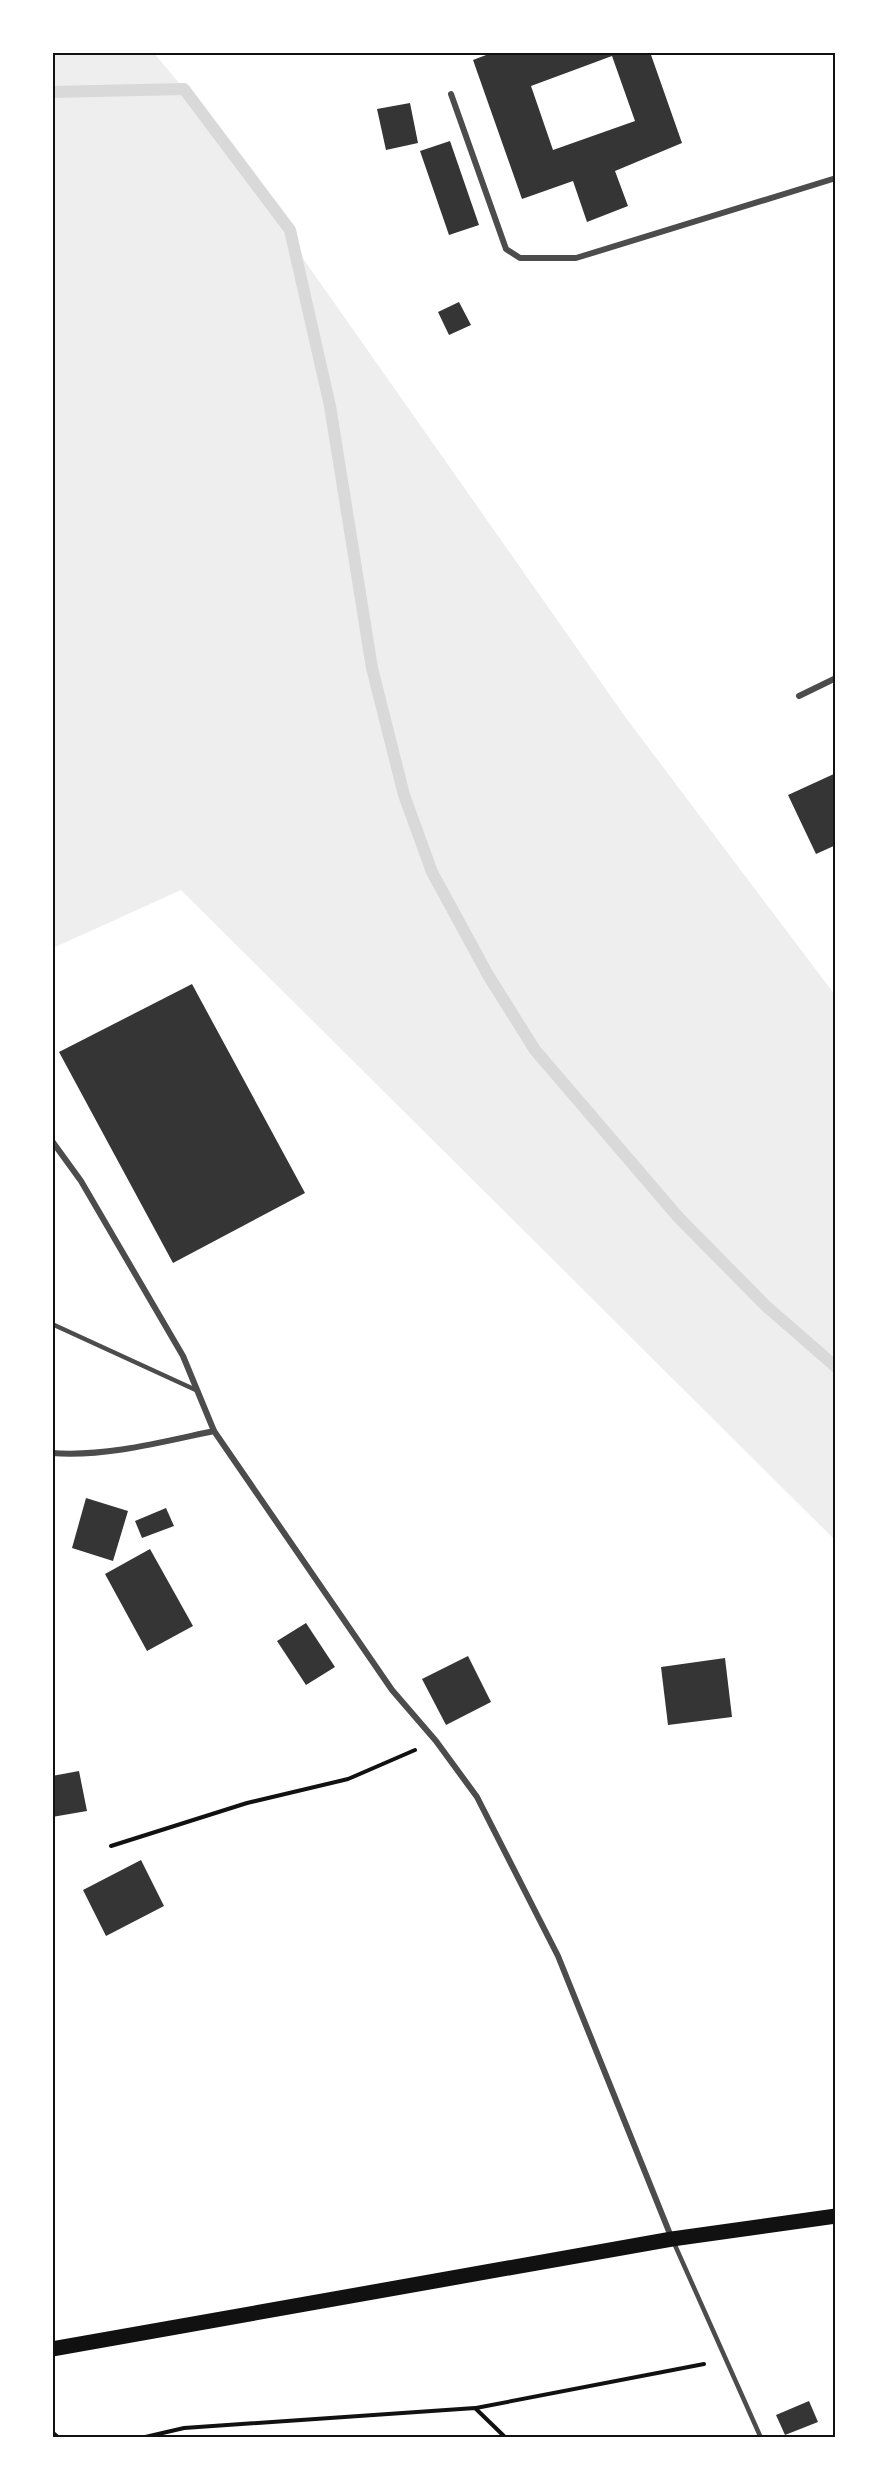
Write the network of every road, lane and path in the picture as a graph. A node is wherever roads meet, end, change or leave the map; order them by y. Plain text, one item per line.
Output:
1 (451, 94) dead end
2 (836, 178) edge
3 (836, 678) edge
4 (800, 696) dead end
5 (52, 1141) edge
6 (52, 1324) edge
7 (198, 1391) junction
8 (214, 1431) junction
9 (52, 1453) edge
10 (436, 1741) junction
11 (111, 1846) dead end
12 (836, 2216) edge
13 (672, 2239) junction
14 (52, 2349) edge
15 (726, 2360) junction
16 (475, 2408) junction
17 (52, 2432) edge
18 (59, 2438) edge
19 (141, 2438) edge
20 (506, 2438) edge
21 (761, 2438) edge

1 - 2 street
3 - 4 street
5 - 7 street
6 - 7 lane
7 - 8 street
8 - 9 street
8 - 10 street
10 - 11 path
10 - 13 street
12 - 13 main road
13 - 14 main road
13 - 15 lane
15 - 16 path
15 - 21 lane
16 - 19 path
16 - 20 path
17 - 18 path

